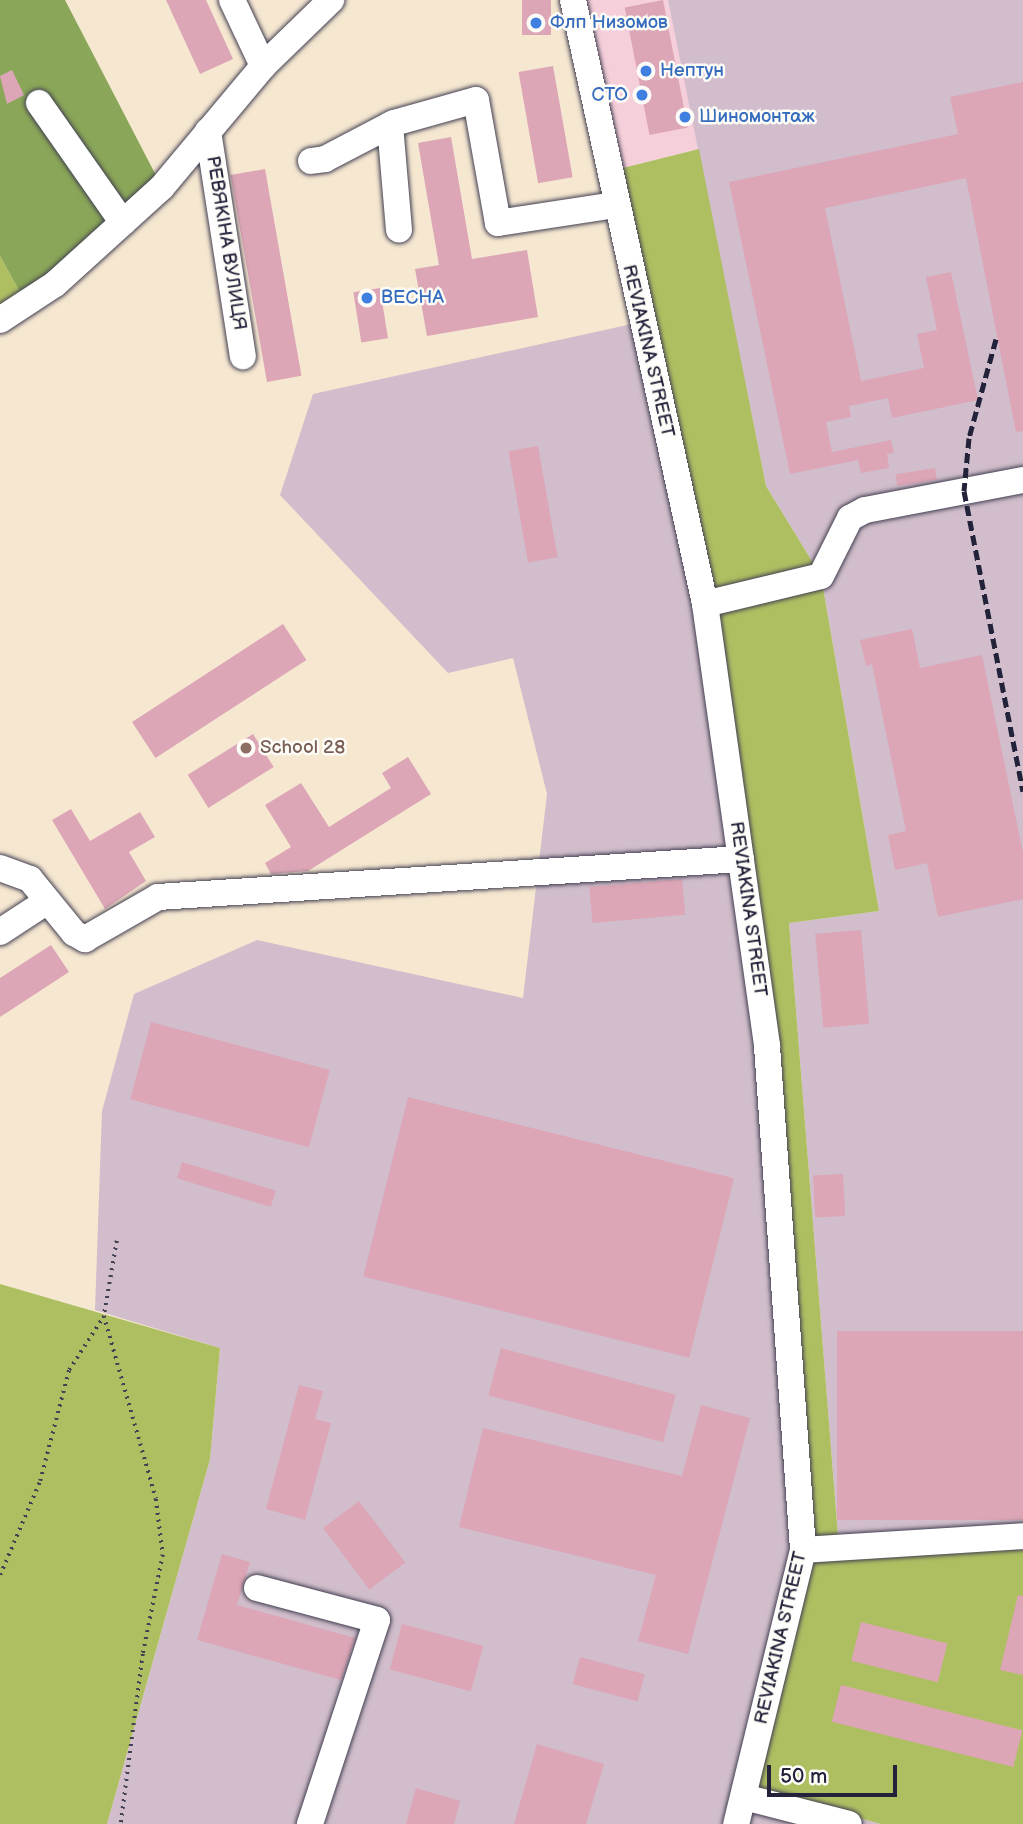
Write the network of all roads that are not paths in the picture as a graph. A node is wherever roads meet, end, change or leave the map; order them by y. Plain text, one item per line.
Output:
1 (232, 0) edge
2 (331, 0) edge
3 (573, 0) edge
4 (263, 66) junction
5 (39, 103) dead end
6 (390, 125) junction
7 (208, 131) junction
8 (311, 161) dead end
9 (615, 205) junction
10 (122, 223) junction
11 (399, 230) dead end
12 (0, 320) edge
13 (243, 356) dead end
14 (1023, 480) edge
15 (705, 604) junction
16 (741, 859) junction
17 (0, 868) edge
18 (46, 902) junction
19 (0, 932) edge
20 (1023, 1536) edge
21 (803, 1550) junction
22 (257, 1588) dead end
23 (744, 1797) junction
24 (310, 1824) edge
25 (736, 1824) edge
26 (849, 1824) edge

1 - 4 street
2 - 4 street
3 - 9 street, REVIAKINA STREET
4 - 7 street
5 - 10 street
6 - 8 street
6 - 9 street
6 - 11 street
7 - 10 street
7 - 13 street, РЕВЯКІНА ВУЛИЦЯ
9 - 15 street, REVIAKINA STREET
10 - 12 street
14 - 15 street
15 - 16 street, REVIAKINA STREET
16 - 18 street
16 - 21 street, REVIAKINA STREET
17 - 18 street
18 - 19 street
20 - 21 street
21 - 23 street, REVIAKINA STREET
22 - 24 street
23 - 25 street, REVIAKINA STREET
23 - 26 street

